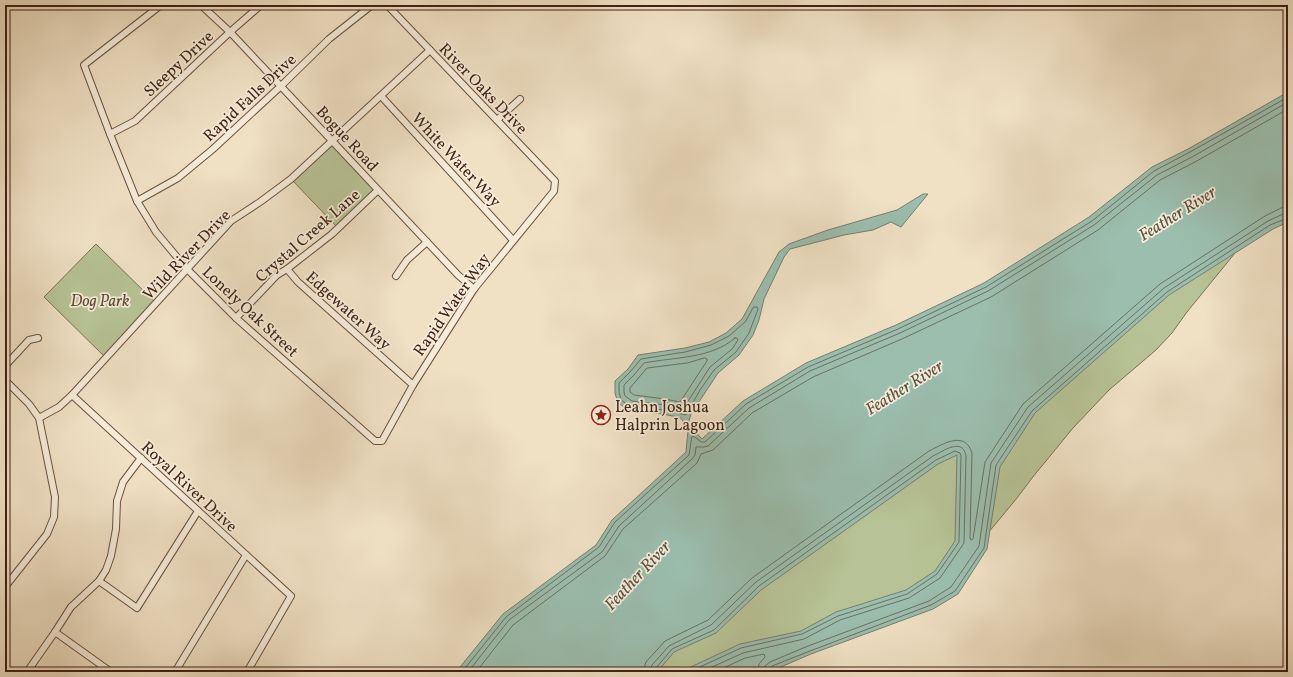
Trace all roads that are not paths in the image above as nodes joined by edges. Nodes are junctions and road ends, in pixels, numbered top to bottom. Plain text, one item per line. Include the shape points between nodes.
1 (161, 5) edge
2 (202, 5) edge
3 (261, 5) edge
4 (372, 5) edge
5 (387, 5) edge
6 (230, 32) junction
7 (430, 50) junction
8 (281, 86) junction
9 (381, 96) junction
10 (520, 99) dead end
11 (497, 120) junction
12 (110, 134) junction
13 (333, 141) junction
14 (378, 190) junction
15 (554, 191) joint
16 (137, 201) junction
17 (513, 240) junction
18 (427, 242) junction
19 (187, 269) junction
20 (287, 269) junction
21 (396, 276) dead end
22 (474, 289) junction
23 (236, 318) junction
24 (38, 338) dead end
25 (5, 366) edge
26 (5, 380) edge
27 (413, 385) junction
28 (72, 395) junction
29 (39, 418) junction
30 (382, 441) joint
31 (141, 458) junction
32 (198, 511) junction
33 (246, 555) junction
34 (99, 580) junction
35 (5, 587) edge
36 (55, 632) junction
37 (5, 668) edge
38 (11, 672) edge
39 (27, 672) edge
40 (111, 672) edge
41 (176, 672) edge
42 (247, 672) edge

1 - 12 street, Lonely Oak Street via 84,65
2 - 6 street, Bogue Road
3 - 6 street, Sleepy Drive
4 - 8 street, Rapid Falls Drive via 329,39
5 - 7 street, River Oaks Drive
6 - 8 street, Bogue Road
6 - 12 street, Sleepy Drive via 135,121
7 - 9 street, Wild River Drive
7 - 11 street, River Oaks Drive
8 - 13 street, Bogue Road
8 - 16 street, Rapid Falls Drive via 178,178
9 - 13 street, Wild River Drive
9 - 17 street, White Water Way
10 - 11 street
11 - 15 street, River Oaks Drive via 555,181
12 - 16 street, Lonely Oak Street
13 - 14 street, Bogue Road
13 - 19 street, Wild River Drive via 291,179 231,221
14 - 18 street, Bogue Road
14 - 20 street, Crystal Creek Lane via 332,234
15 - 17 street, Rapid Water Way
16 - 19 street, Lonely Oak Street via 156,232
17 - 22 street, Rapid Water Way
18 - 21 street via 407,260
18 - 22 street, Bogue Road
19 - 23 street, Lonely Oak Street
19 - 28 street, Wild River Drive
20 - 23 street, Crystal Creek Lane via 277,275
20 - 27 street, Edgewater Way via 298,282
22 - 27 street, Rapid Water Way
23 - 30 street, Lonely Oak Street via 375,441
24 - 25 street via 29,340
26 - 29 street
27 - 30 street, Rapid Water Way
28 - 29 street, Wild River Drive via 60,407
28 - 31 street, Royal River Drive
29 - 35 street via 55,497 54,517 47,534
31 - 32 street, Royal River Drive
31 - 34 street via 123,482 117,501 116,529 111,556
32 - 33 street, Royal River Drive
32 - 34 street via 137,608
33 - 41 street
33 - 42 street, Royal River Drive via 291,596
34 - 36 street via 71,607
36 - 39 street
36 - 40 street
37 - 38 street

